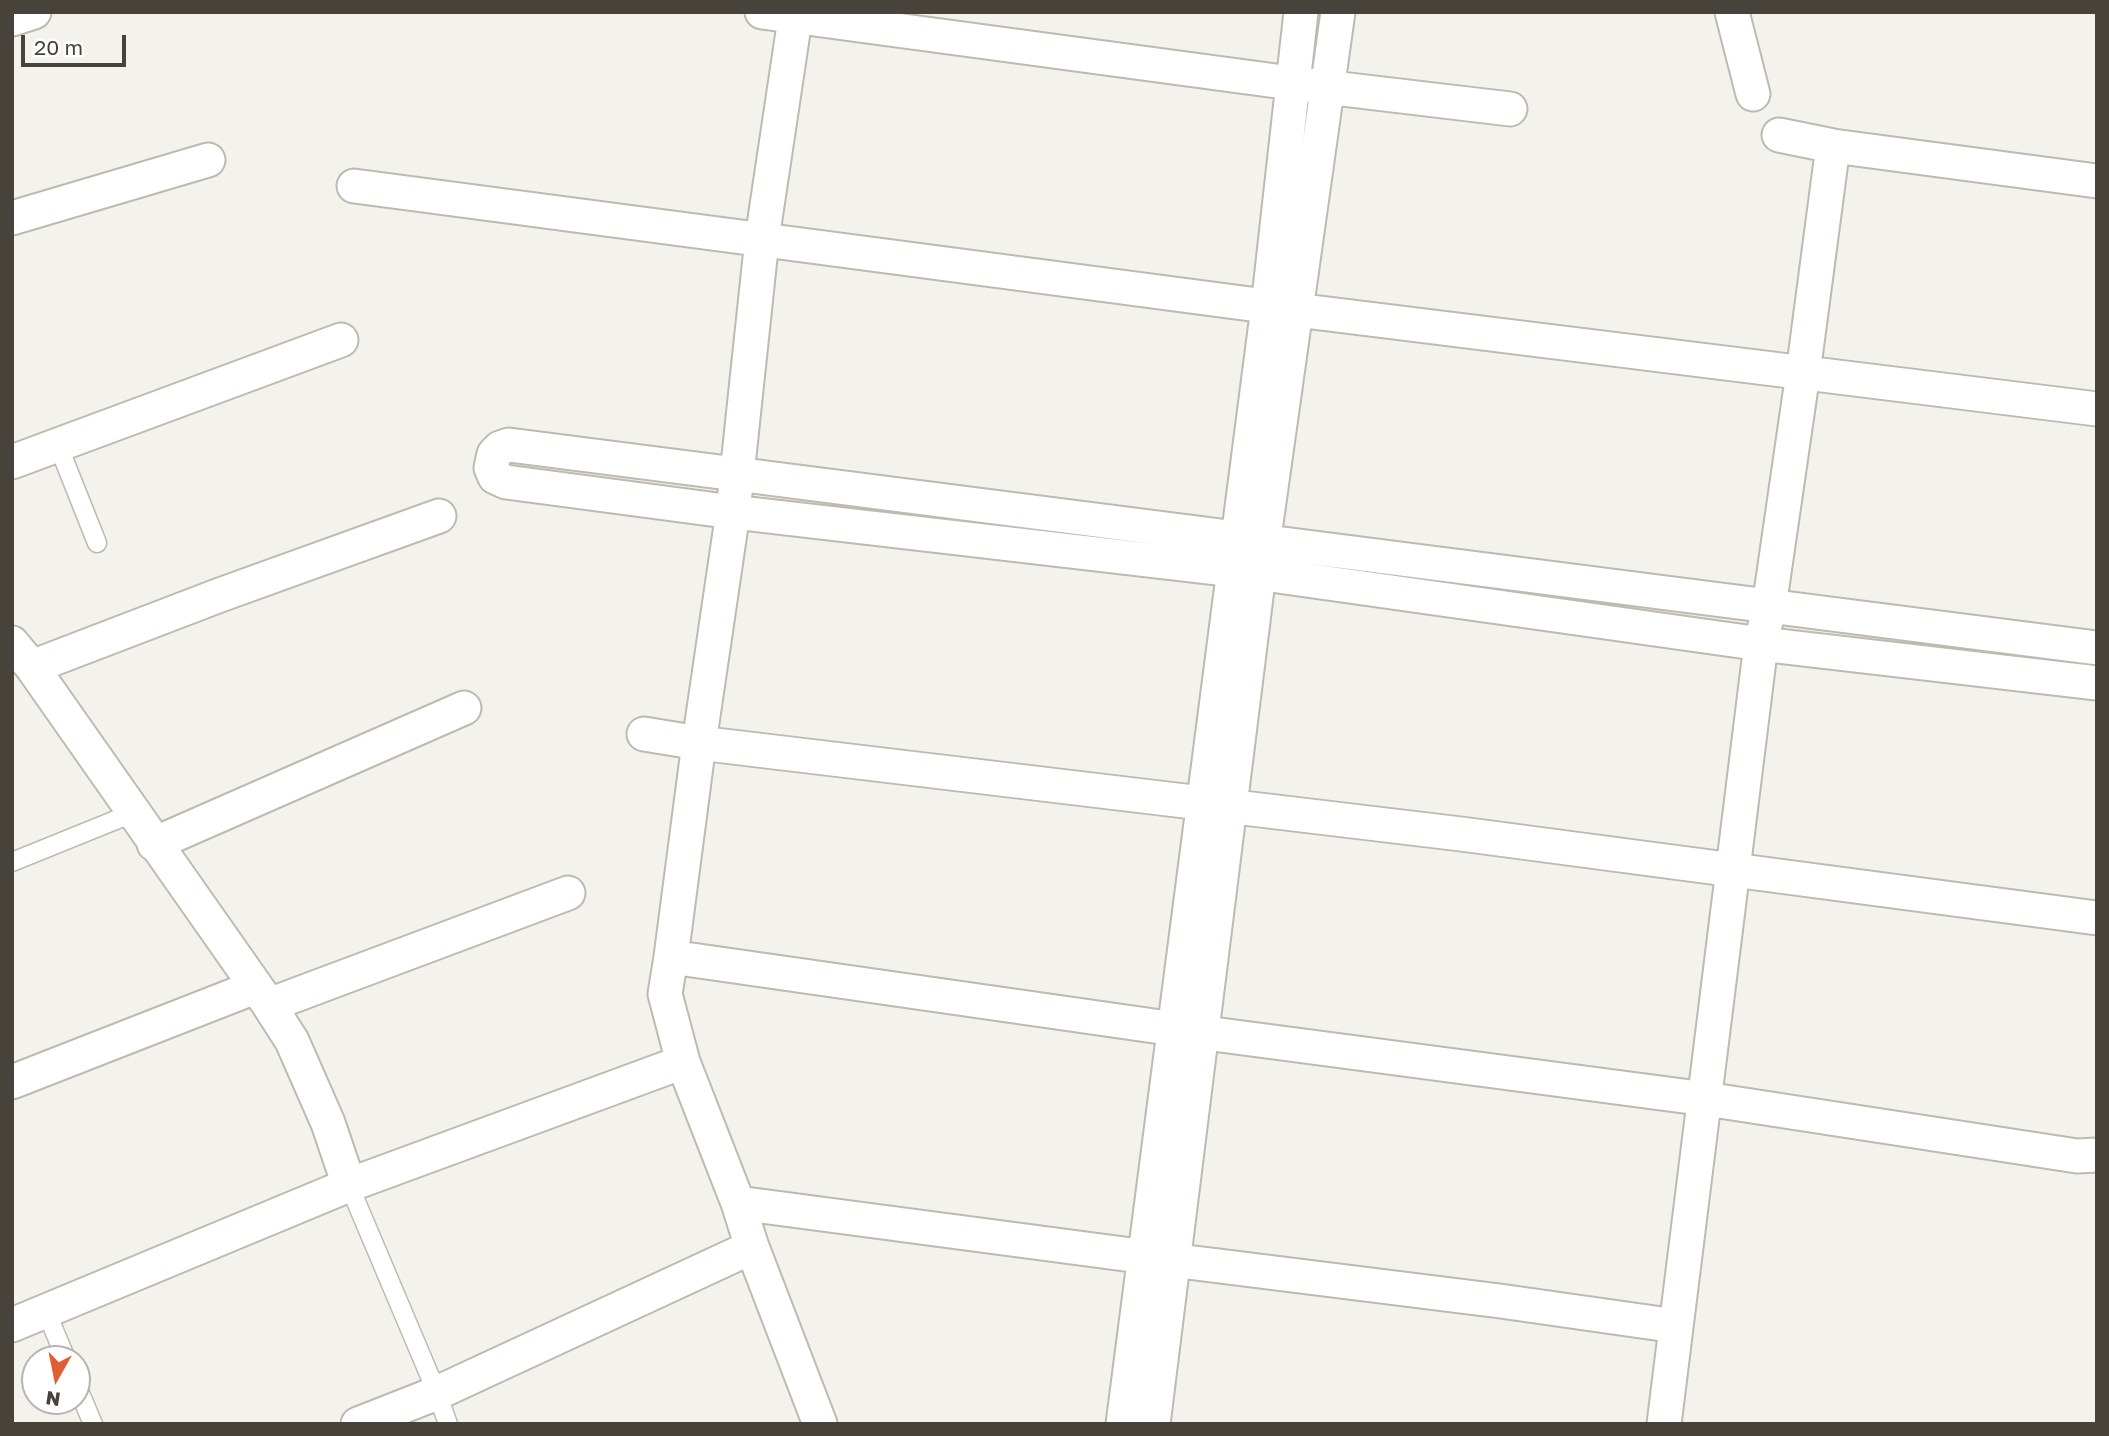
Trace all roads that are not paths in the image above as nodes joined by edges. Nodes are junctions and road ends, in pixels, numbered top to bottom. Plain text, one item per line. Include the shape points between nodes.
1 (34, 12) edge
2 (762, 12) edge
3 (1301, 12) edge
4 (1338, 12) edge
5 (1732, 12) edge
6 (795, 15) edge
7 (12, 19) edge
8 (1291, 83) junction
9 (1327, 88) junction
10 (1753, 94) dead end
11 (1510, 109) dead end
12 (1779, 135) dead end
13 (1833, 146) junction
14 (208, 160) dead end
15 (2097, 181) edge
16 (354, 186) dead end
17 (12, 218) edge
18 (762, 239) junction
19 (1282, 309) junction
20 (341, 340) dead end
21 (1803, 373) junction
22 (2097, 410) edge
23 (58, 445) junction
24 (12, 462) edge
25 (737, 475) junction
26 (733, 512) junction
27 (439, 516) dead end
28 (97, 543) dead end
29 (1249, 556) junction
30 (1769, 607) junction
31 (1762, 644) junction
32 (2097, 648) edge
33 (22, 655) edge
34 (2097, 683) edge
35 (464, 708) dead end
36 (644, 734) dead end
37 (699, 743) junction
38 (1218, 806) junction
39 (133, 813) junction
40 (154, 844) junction
41 (12, 862) edge
42 (1734, 872) junction
43 (568, 893) dead end
44 (2097, 918) edge
45 (671, 957) junction
46 (262, 995) junction
47 (1189, 1030) junction
48 (683, 1062) junction
49 (12, 1082) edge
50 (1706, 1099) junction
51 (2097, 1155) edge
52 (349, 1185) junction
53 (738, 1203) junction
54 (752, 1247) junction
55 (1160, 1259) junction
56 (46, 1311) junction
57 (12, 1325) edge
58 (1676, 1326) junction
59 (60, 1345) edge
60 (443, 1409) edge
61 (358, 1424) edge
62 (820, 1424) edge
63 (1123, 1424) edge
64 (1153, 1424) edge
65 (1664, 1424) edge

1 - 7 street
2 - 6 street
3 - 8 street
4 - 9 street
5 - 10 street
6 - 8 street
6 - 18 street
8 - 9 street
8 - 19 street
9 - 11 street
9 - 19 street
12 - 13 street
13 - 15 street
13 - 21 street
14 - 17 street
16 - 18 street
18 - 19 street
18 - 25 street
19 - 21 street
19 - 29 street
20 - 23 street
21 - 22 street
21 - 30 street
23 - 24 street
23 - 28 lane
25 - 26 street
25 - 26 street via 509,445 494,454 491,468 495,478 506,482
25 - 29 street
26 - 29 street
26 - 37 street
27 - 33 street via 220,595
29 - 30 street
29 - 31 street
29 - 38 street
30 - 31 street
30 - 32 street
31 - 34 street
31 - 42 street
33 - 39 street
35 - 40 street
36 - 37 street
37 - 38 street
37 - 45 street
38 - 42 street
38 - 47 street
39 - 40 street
39 - 41 lane
40 - 46 street
42 - 44 street
42 - 50 street
43 - 46 street
45 - 47 street
45 - 48 street via 665,994
46 - 49 street
46 - 52 street via 292,1041
47 - 50 street
47 - 55 street
48 - 52 street
48 - 53 street
50 - 51 street via 2077,1156
50 - 58 street
52 - 56 street
52 - 60 lane
53 - 54 street
53 - 55 street
54 - 60 street
54 - 62 street
55 - 58 street
55 - 63 street
55 - 64 street
56 - 57 street
56 - 59 lane
58 - 65 street
60 - 61 street

